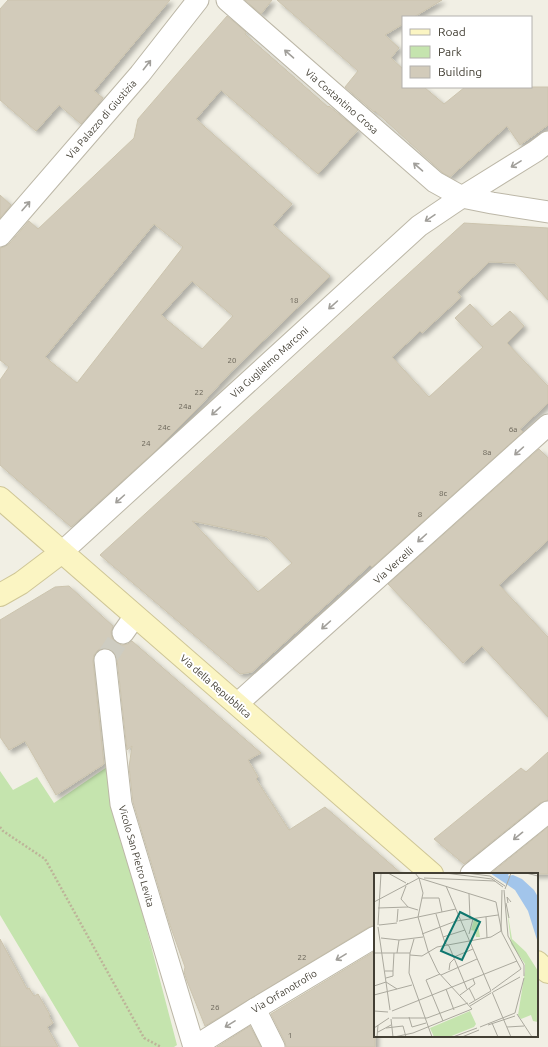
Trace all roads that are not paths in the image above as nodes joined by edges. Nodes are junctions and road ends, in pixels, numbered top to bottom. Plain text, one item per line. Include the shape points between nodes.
1 (198, 0) edge
2 (227, 0) edge
3 (548, 142) edge
4 (462, 197) junction
5 (548, 212) edge
6 (0, 236) edge
7 (548, 425) edge
8 (0, 498) edge
9 (62, 552) junction
10 (0, 595) edge
11 (135, 616) junction
12 (122, 633) tunnel mouth
13 (105, 660) tunnel mouth
14 (237, 704) junction
15 (548, 812) edge
16 (431, 873) edge
17 (472, 873) edge
18 (374, 938) edge
19 (538, 963) edge
20 (548, 972) edge
21 (255, 1009) junction
22 (194, 1047) edge
23 (274, 1047) edge

6 -> 1 street, Via Palazzo di Giustizia via 140,74
4 -> 2 street, Via Costantino Crosa via 435,182
3 -> 4 street, Via Guglielmo Marconi
4 - 5 street, Via Costantino Crosa
4 -> 9 street, Via Guglielmo Marconi via 419,226
7 -> 14 street, Via Vercelli
8 - 9 street, Via della Repubblica
9 - 10 street, Via Guglielmo Marconi via 21,583
9 - 11 street, Via della Repubblica
11 - 12 street
11 - 14 street, Via della Repubblica
13 - 22 street, Vicolo San Pietro Levita via 122,804
14 - 16 street, Via della Repubblica
15 -> 17 street
18 -> 21 street, Via Orfanotrofio
19 - 20 street
21 -> 22 street, Via Orfanotrofio
21 - 23 street

